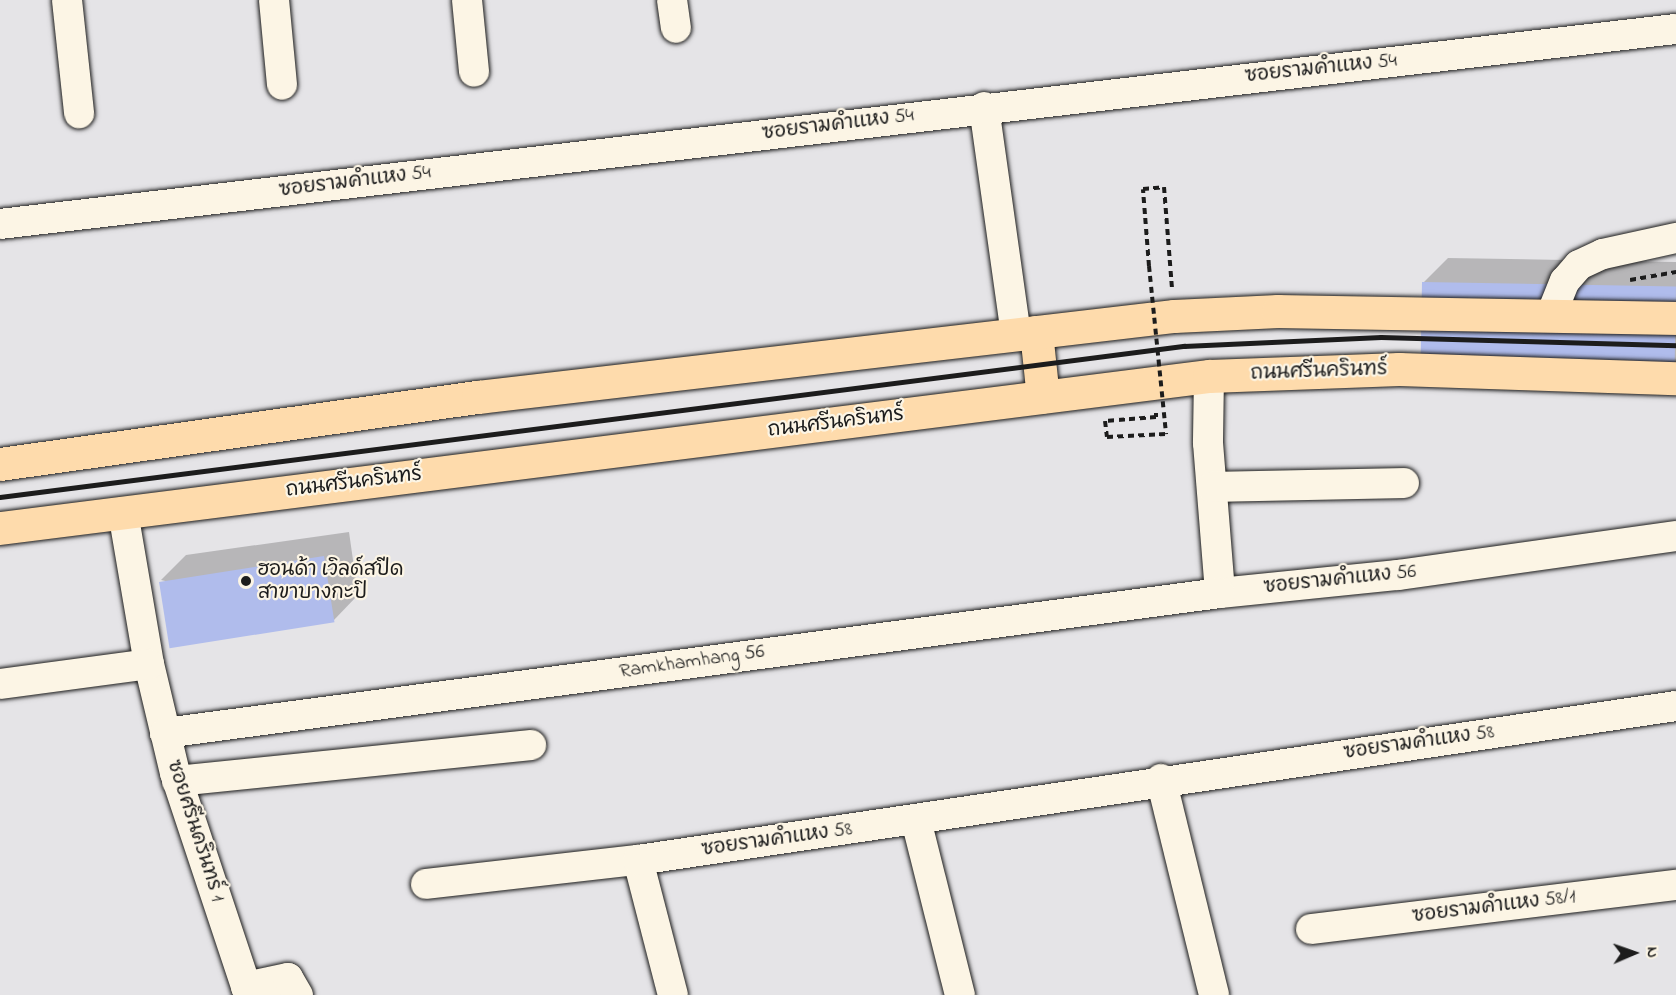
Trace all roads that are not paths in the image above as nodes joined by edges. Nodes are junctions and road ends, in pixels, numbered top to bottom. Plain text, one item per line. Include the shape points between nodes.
1 (67, 0) edge
2 (274, 0) edge
3 (467, 0) edge
4 (1676, 29) edge
5 (474, 72) dead end
6 (282, 85) dead end
7 (984, 107) junction
8 (79, 114) dead end
9 (0, 224) edge
10 (1676, 237) edge
11 (1551, 315) junction
12 (1676, 318) edge
13 (1026, 334) junction
14 (1209, 376) junction
15 (1676, 378) edge
16 (1043, 397) junction
17 (0, 464) edge
18 (1404, 483) dead end
19 (1212, 487) junction
20 (123, 512) junction
21 (0, 528) edge
22 (1676, 536) edge
23 (1220, 593) junction
24 (149, 664) junction
25 (0, 684) edge
26 (1676, 706) edge
27 (165, 733) junction
28 (531, 745) dead end
29 (1161, 780) junction
30 (177, 781) junction
31 (916, 820) junction
32 (638, 860) junction
33 (426, 884) dead end
34 (1676, 885) edge
35 (1311, 929) dead end
36 (247, 991) edge
37 (298, 995) edge
38 (673, 995) edge
39 (960, 995) edge
40 (1214, 995) edge

1 - 8 street
2 - 6 street
3 - 5 street
4 - 7 street, ซอยรามคำแหง 54
7 - 9 street, ซอยรามคำแหง 54
7 - 13 street
10 - 11 street via 1603,254 1579,265 1565,281
11 - 12 main road
11 - 13 main road via 1278,311 1174,316
13 - 16 main road
13 - 17 main road via 490,396
14 - 15 main road, ถนนศรีนครินทร์ via 1399,369
14 - 16 main road, ถนนศรีนครินทร์
14 - 19 street
16 - 20 main road, ถนนศรีนครินทร์
18 - 19 street
19 - 23 street
20 - 21 main road, ถนนศรีนครินทร์
20 - 24 street, ซอยศรีนครินทร์ 1
22 - 23 street, ซอยรามคำแหง 56 via 1398,575
23 - 27 street, Ramkhamhang 56
24 - 25 street
24 - 27 street, ซอยศรีนครินทร์ 1
26 - 29 street, ซอยรามคำแหง 58
27 - 30 street, ซอยศรีนครินทร์ 1
28 - 30 street
29 - 31 street, ซอยรามคำแหง 58
29 - 40 street
30 - 36 street, ซอยศรีนครินทร์ 1
31 - 32 street, ซอยรามคำแหง 58
31 - 39 street
32 - 33 street, ซอยรามคำแหง 58
32 - 38 street
34 - 35 street, ซอยรามคำแหง 58/1
36 - 37 street via 288,978

